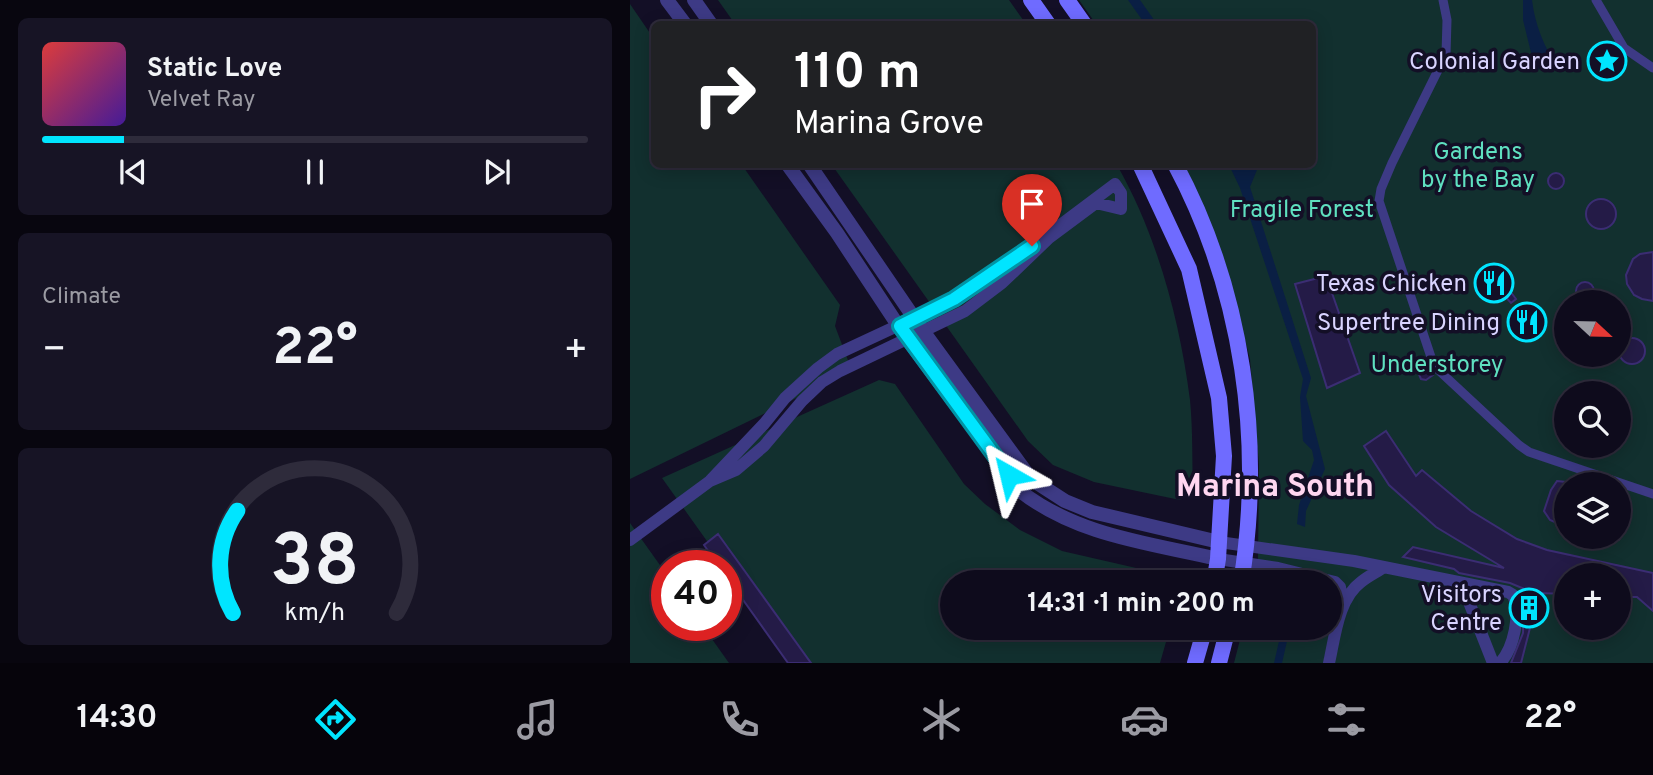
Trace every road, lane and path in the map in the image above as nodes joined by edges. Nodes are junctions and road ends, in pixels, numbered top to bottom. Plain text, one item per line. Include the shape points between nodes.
1 (667, 0) edge
2 (694, 0) edge
3 (1031, 0) edge
4 (1067, 0) edge
5 (1443, 0) edge
6 (1596, 0) edge
7 (683, 21) edge
8 (709, 21) edge
9 (1046, 21) edge
10 (1082, 21) edge
11 (1653, 68) edge
12 (790, 168) edge
13 (812, 168) edge
14 (1142, 168) edge
15 (1177, 168) edge
16 (914, 318) junction
17 (923, 331) junction
18 (903, 332) junction
19 (1653, 494) edge
20 (630, 540) edge
21 (1219, 542) junction
22 (1246, 546) junction
23 (1219, 559) junction
24 (1243, 564) junction
25 (1384, 567) junction
26 (1217, 570) edge
27 (1242, 570) edge
28 (1457, 582) junction
29 (1343, 606) junction
30 (1202, 640) edge
31 (1225, 640) edge
32 (1195, 663) edge
33 (1219, 663) edge
34 (1329, 663) edge
35 (1493, 663) edge
36 (1500, 663) edge

1 - 7 street
2 - 8 street
3 - 9 main road
4 - 10 main road
5 - 19 street via 1446,54 1392,163 1380,201 1434,366 1529,452
6 - 11 street via 1624,48
12 - 18 street
13 - 16 street
14 - 21 main road via 1189,269 1216,385 1224,456
15 - 22 main road via 1217,261 1237,341 1252,475
16 - 17 street
16 - 17 street via 954,299 1011,262 1115,184 1121,193 1121,209 1096,203 965,312
16 - 18 street
17 - 18 street
17 - 21 street via 1031,480 1091,512
18 - 20 street via 822,382 736,470 710,481
18 - 23 street via 1020,491 1040,506 1090,529
21 - 22 street
21 - 23 main road
22 - 24 main road
22 - 25 street
23 - 24 street
23 - 26 main road
24 - 27 main road
24 - 29 street via 1335,582
25 - 28 street
25 - 29 street via 1360,582
28 - 35 street
28 - 36 street via 1513,595 1517,608 1512,640
29 - 34 street
30 - 32 main road
31 - 33 main road

